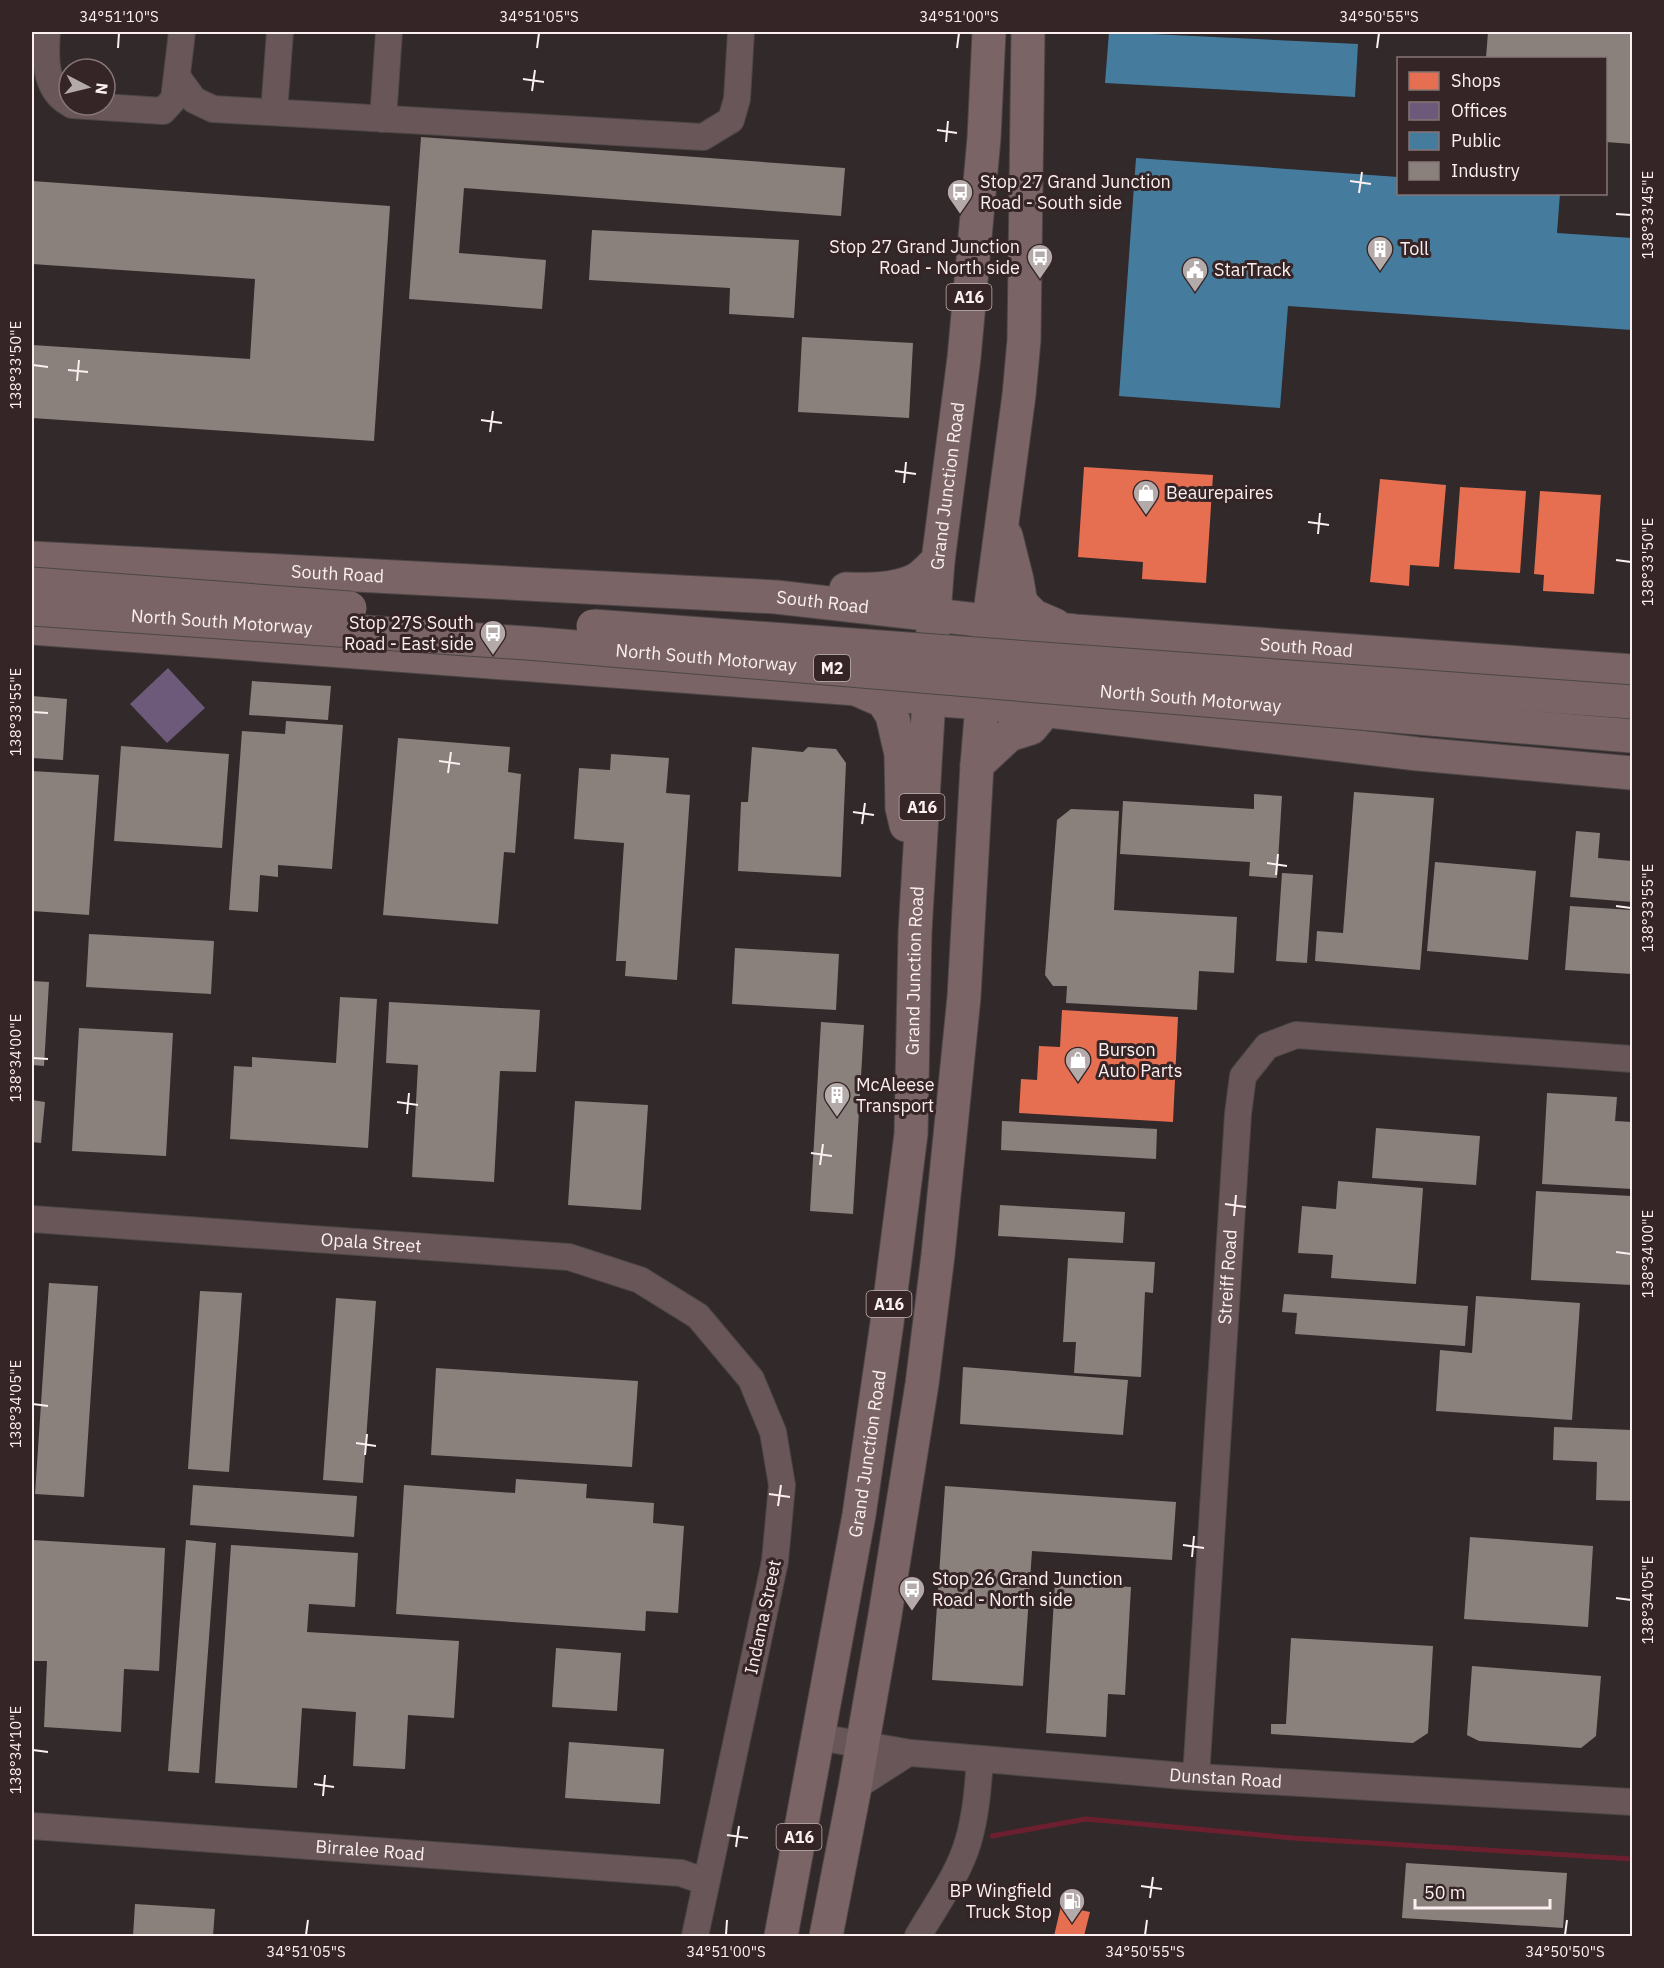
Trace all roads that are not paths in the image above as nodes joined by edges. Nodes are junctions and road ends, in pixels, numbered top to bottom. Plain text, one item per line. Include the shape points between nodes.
1 (47, 32) edge
2 (182, 32) edge
3 (280, 32) edge
4 (389, 32) edge
5 (741, 32) edge
6 (989, 32) edge
7 (1028, 32) edge
8 (178, 78) junction
9 (57, 94) edge
10 (117, 108) edge
11 (213, 109) junction
12 (163, 111) junction
13 (274, 112) junction
14 (383, 119) junction
15 (1001, 520) junction
16 (32, 558) edge
17 (938, 561) junction
18 (32, 585) edge
19 (776, 597) junction
20 (854, 606) junction
21 (32, 609) edge
22 (934, 615) junction
23 (989, 620) junction
24 (32, 628) edge
25 (1075, 631) junction
26 (1626, 664) edge
27 (856, 689) junction
28 (928, 699) junction
29 (1632, 702) edge
30 (981, 703) junction
31 (1047, 710) junction
32 (1632, 736) edge
33 (977, 765) junction
34 (1632, 773) edge
35 (918, 867) junction
36 (1632, 1059) edge
37 (32, 1219) edge
38 (698, 1316) joint
39 (818, 1737) junction
40 (863, 1744) junction
41 (908, 1753) junction
42 (980, 1759) junction
43 (1196, 1777) junction
44 (855, 1787) junction
45 (1632, 1802) edge
46 (32, 1826) edge
47 (706, 1882) junction
48 (695, 1936) edge
49 (781, 1936) edge
50 (826, 1936) edge
51 (918, 1936) edge

1 - 9 street via 48,75
2 - 8 street
3 - 13 street
4 - 14 street
5 - 14 street via 737,99 731,120 703,137
6 - 17 highway, Grand Junction Road / A16 via 984,138 964,358
7 - 15 highway, A16 via 1024,339
8 - 11 street via 194,100
8 - 12 street via 174,99
10 - 12 street
11 - 12 street
11 - 13 street
13 - 14 street
15 - 23 highway, A16
15 - 25 highway via 1021,603 1034,616
16 - 19 highway, South Road
17 - 19 highway via 918,579 891,587 819,588
17 - 22 highway, Grand Junction Road / A16
18 - 29 highway, North South Motorway / M2, bridge
19 - 20 highway, South Road
20 - 22 highway, South Road
20 - 27 highway via 882,639 881,662
21 - 32 highway, North South Motorway / M2, bridge via 540,644
22 - 23 highway, South Road
22 - 28 highway, Grand Junction Road / A16
23 - 25 highway, South Road
23 - 30 highway, A16
24 - 27 highway
25 - 26 highway, South Road
27 - 28 highway
27 - 35 highway via 883,701 892,715 901,754 902,808
28 - 30 highway
28 - 35 highway, Grand Junction Road / A16
30 - 31 highway
30 - 33 highway, A16
31 - 33 highway via 1031,728 1009,735
31 - 34 highway via 1418,754
33 - 40 highway, A16 via 964,997 938,1255 922,1384
35 - 39 highway, Grand Junction Road / A16 via 911,1134 859,1515
36 - 43 street, Streiff Road via 1296,1035 1267,1046 1243,1076
37 - 38 street, Opala Street via 569,1257 640,1280
38 - 47 street, Indama Street via 751,1379 773,1432 782,1485 776,1561
39 - 40 street, Dunstan Road
39 - 49 highway, Grand Junction Road / A16
40 - 41 street, Dunstan Road
40 - 44 highway, A16
41 - 42 street, Dunstan Road
41 - 44 street
42 - 43 street, Dunstan Road
42 - 51 street via 976,1812 968,1844 957,1871
43 - 45 street, Dunstan Road
44 - 50 highway, A16
46 - 47 street, Birralee Road via 681,1873
47 - 48 street, Indama Street

